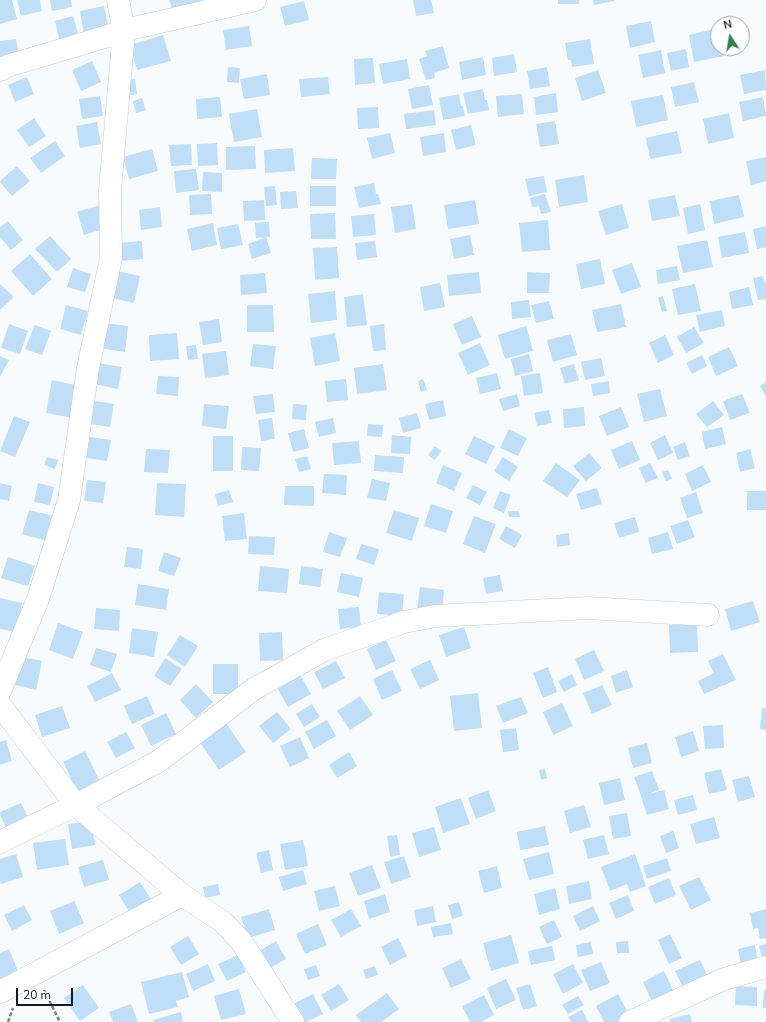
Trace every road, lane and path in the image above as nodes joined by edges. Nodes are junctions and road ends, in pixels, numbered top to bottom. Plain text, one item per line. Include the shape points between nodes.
1 (118, 0) edge
2 (255, 0) edge
3 (124, 31) junction
4 (0, 70) edge
5 (708, 615) dead end
6 (0, 691) edge
7 (0, 705) edge
8 (76, 805) junction
9 (0, 842) edge
10 (182, 895) junction
11 (766, 968) edge
12 (41, 984) dead end
13 (0, 992) edge
14 (60, 1022) edge
15 (293, 1022) edge
16 (630, 1022) edge

1 - 3 street
2 - 3 street
3 - 4 street
3 - 6 street via 110,190 111,258 88,368 68,500 38,599
5 - 8 street via 588,608 435,616 404,622 324,650 254,689 159,761
7 - 8 street
8 - 9 street
8 - 10 street
10 - 13 street
10 - 15 street via 223,922 241,941
11 - 16 street via 724,979
12 - 14 path

